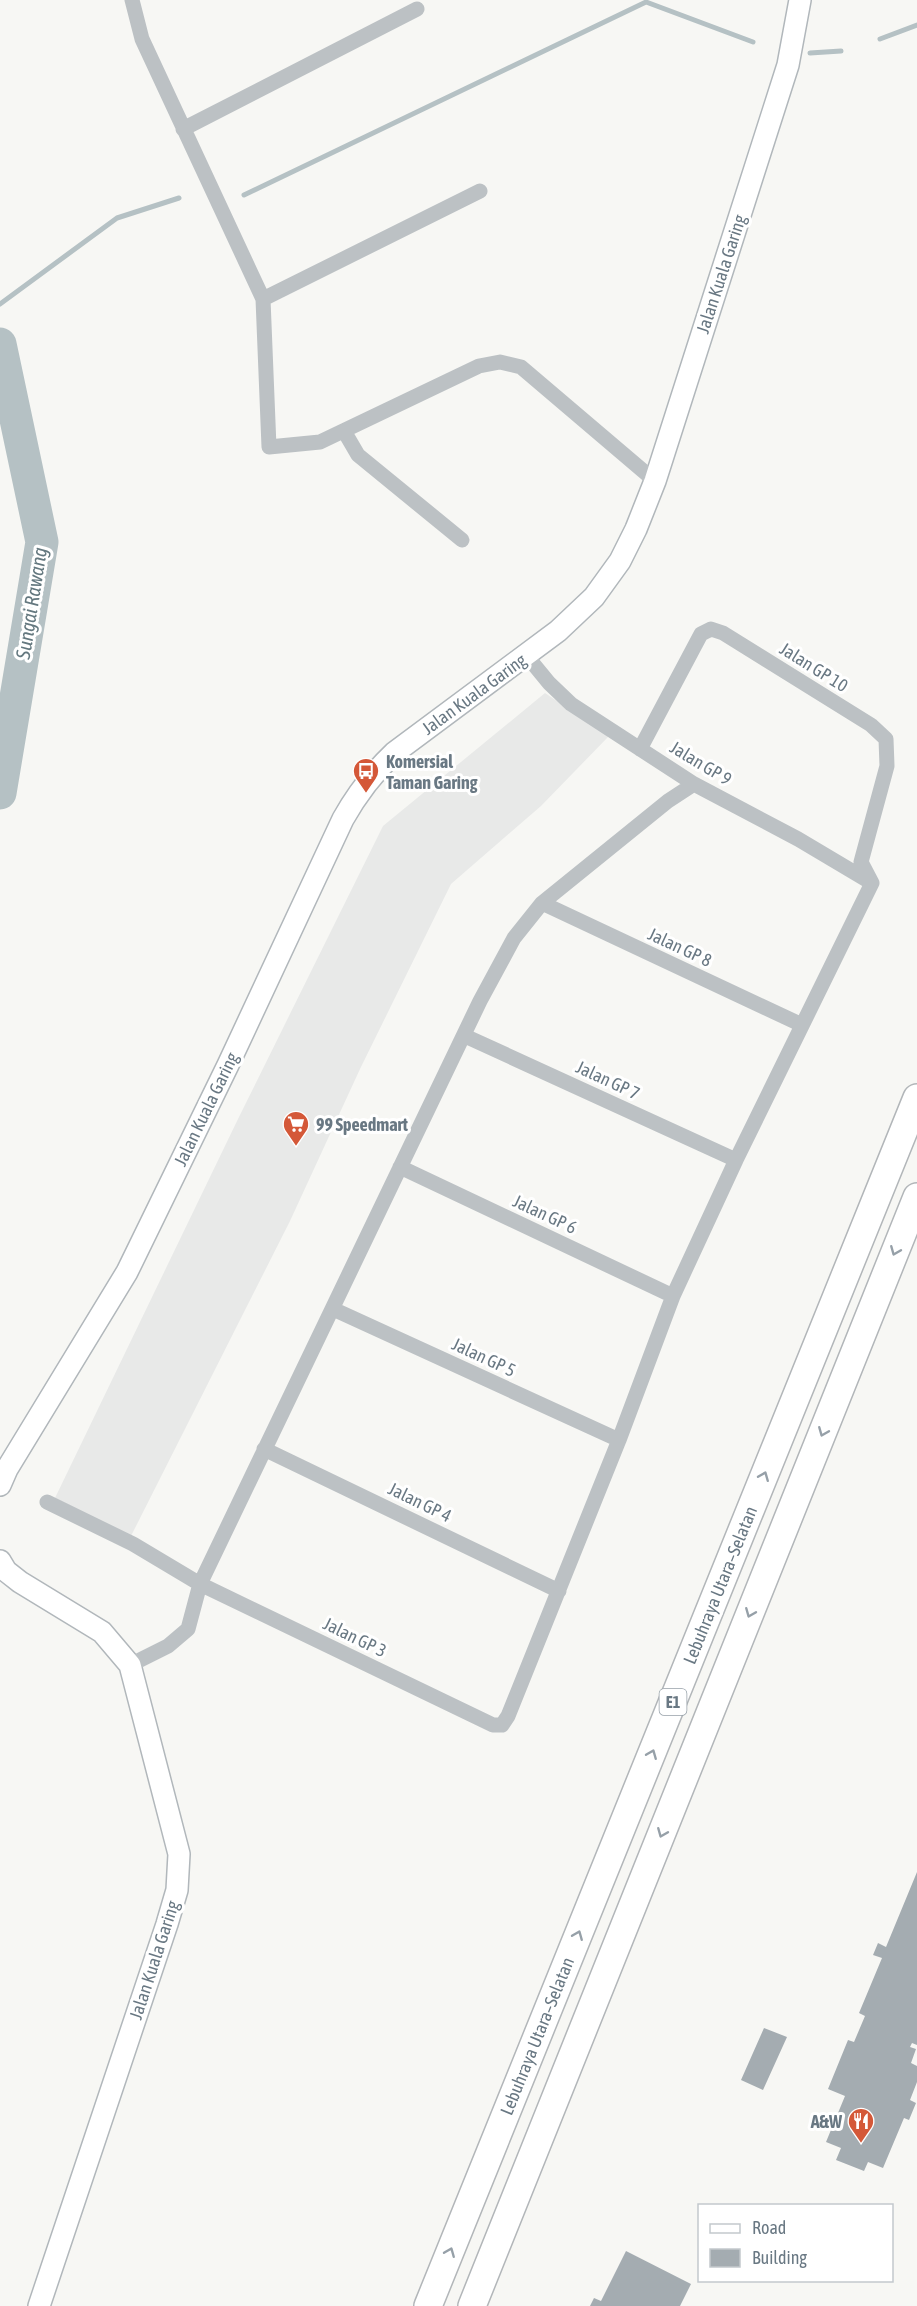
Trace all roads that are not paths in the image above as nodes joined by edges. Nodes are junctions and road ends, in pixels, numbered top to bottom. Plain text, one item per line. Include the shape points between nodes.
1 (132, 0) edge
2 (800, 0) edge
3 (417, 9) dead end
4 (183, 129) junction
5 (480, 191) dead end
6 (263, 299) junction
7 (344, 431) junction
8 (655, 481) junction
9 (462, 540) dead end
10 (526, 655) junction
11 (640, 749) junction
12 (694, 784) junction
13 (872, 883) junction
14 (542, 903) junction
15 (802, 1025) junction
16 (465, 1036) junction
17 (917, 1098) edge
18 (736, 1160) junction
19 (400, 1167) junction
20 (917, 1197) edge
21 (673, 1296) junction
22 (333, 1309) junction
23 (619, 1440) junction
24 (264, 1449) junction
25 (0, 1485) edge
26 (47, 1502) dead end
27 (0, 1561) edge
28 (200, 1584) junction
29 (559, 1591) junction
30 (130, 1665) junction
31 (39, 2306) edge
32 (428, 2306) edge
33 (472, 2306) edge

1 - 4 street via 142,39
2 - 8 street, Jalan Kuala Garing via 788,65
3 - 4 street
4 - 6 street
5 - 6 street
6 - 7 street via 269,447 320,442
7 - 8 street via 479,366 500,362 521,367
7 - 9 street via 358,455
8 - 10 street, Jalan Kuala Garing via 620,561 594,597
10 - 11 street, Jalan GP 9 via 571,704
10 - 25 street, Jalan Kuala Garing via 394,753 358,793 127,1272
11 - 12 street, Jalan GP 9
11 - 13 street, Jalan GP 10 via 701,634 711,629 723,633 872,725 886,739 887,766 861,862
12 - 13 street, Jalan GP 9
12 - 14 street
13 - 15 street
14 - 15 street, Jalan GP 8
14 - 16 street via 514,938
15 - 18 street
16 - 18 street, Jalan GP 7
16 - 19 street
32 -> 17 highway, Lebuhraya Utara–Selatan / E1
18 - 21 street
19 - 21 street, Jalan GP 6
19 - 22 street
20 -> 33 highway, E1
21 - 23 street
22 - 23 street, Jalan GP 5
22 - 24 street
23 - 29 street
24 - 28 street
24 - 29 street, Jalan GP 4
26 - 28 street, Jalan GP 3 via 133,1544
27 - 30 street, Jalan Kuala Garing via 20,1582 102,1632
28 - 29 street, Jalan GP 3 via 493,1725 502,1725 508,1716
28 - 30 street via 188,1629 168,1646
30 - 31 street, Jalan Kuala Garing via 179,1854 177,1890

